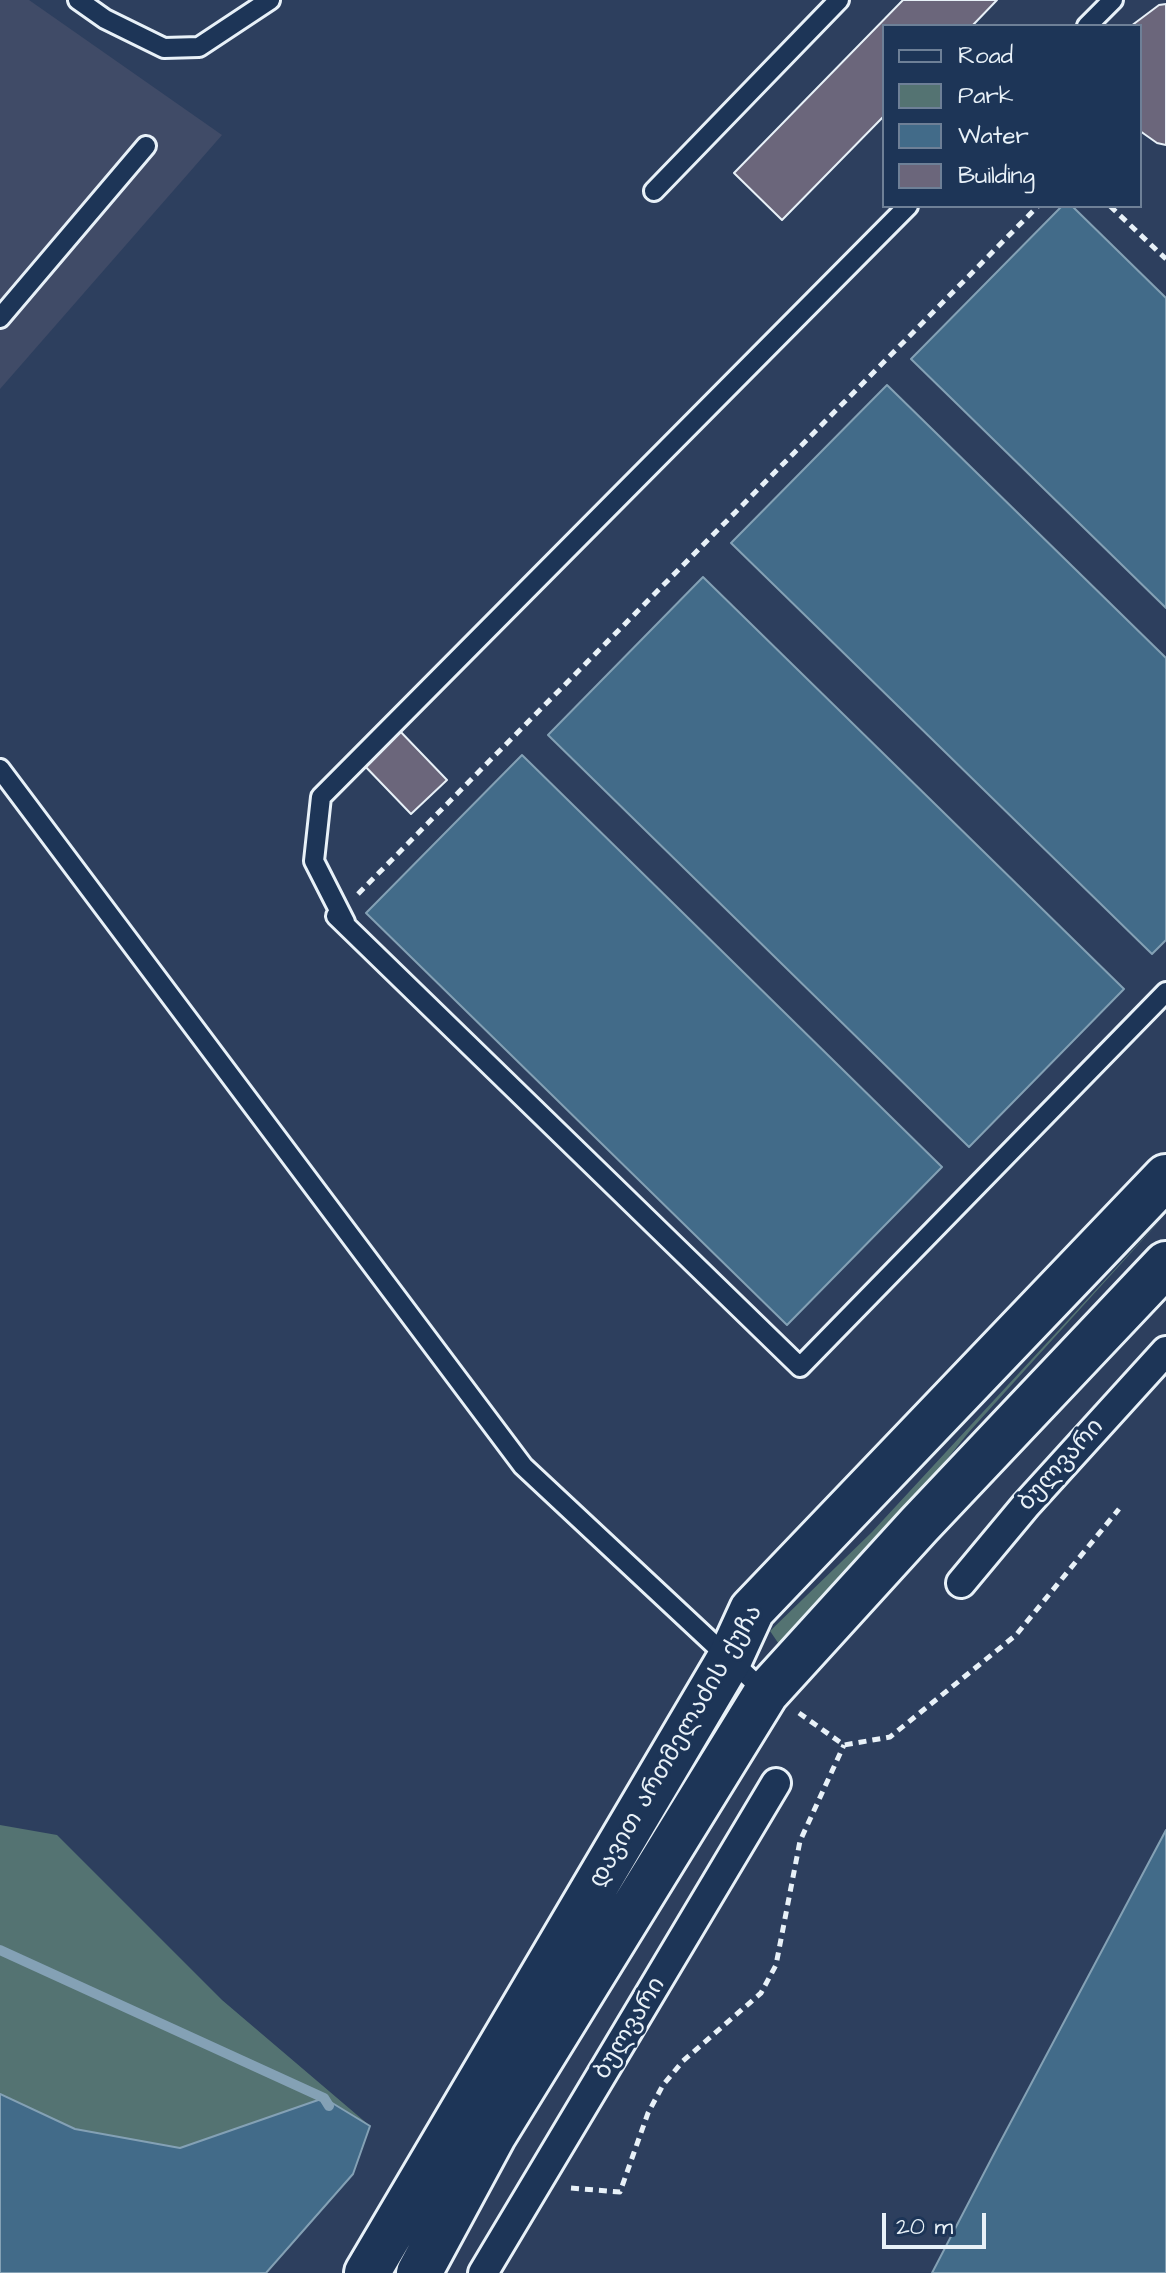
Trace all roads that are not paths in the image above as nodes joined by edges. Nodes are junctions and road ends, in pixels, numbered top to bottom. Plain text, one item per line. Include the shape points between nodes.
1 (78, 0) edge
2 (270, 0) edge
3 (839, 0) edge
4 (1113, 0) edge
5 (1089, 24) edge
6 (146, 146) dead end
7 (654, 191) dead end
8 (906, 208) edge
9 (0, 318) edge
10 (0, 769) edge
11 (1166, 992) edge
12 (1166, 1177) edge
13 (1166, 1264) edge
14 (1166, 1351) edge
15 (961, 1583) dead end
16 (730, 1658) junction
17 (766, 1693) junction
18 (776, 1783) dead end
19 (367, 2273) edge
20 (419, 2273) edge
21 (483, 2273) edge

1 - 2 lane via 164,48 199,47
3 - 7 lane
4 - 5 lane
6 - 9 lane
8 - 11 lane via 321,797 314,861 345,922 336,916 800,1367
10 - 16 lane via 523,1466
12 - 16 street, დავით ართმელაძის ქუჩა via 752,1610
13 - 17 street, დავით ართმელაძის ქუჩა
14 - 15 street, ბულვარი
16 - 17 lane
16 - 19 street, დავით ართმელაძის ქუჩა
17 - 20 street, დავით ართმელაძის ქუჩა via 493,2136
18 - 21 street, ბულვარი

